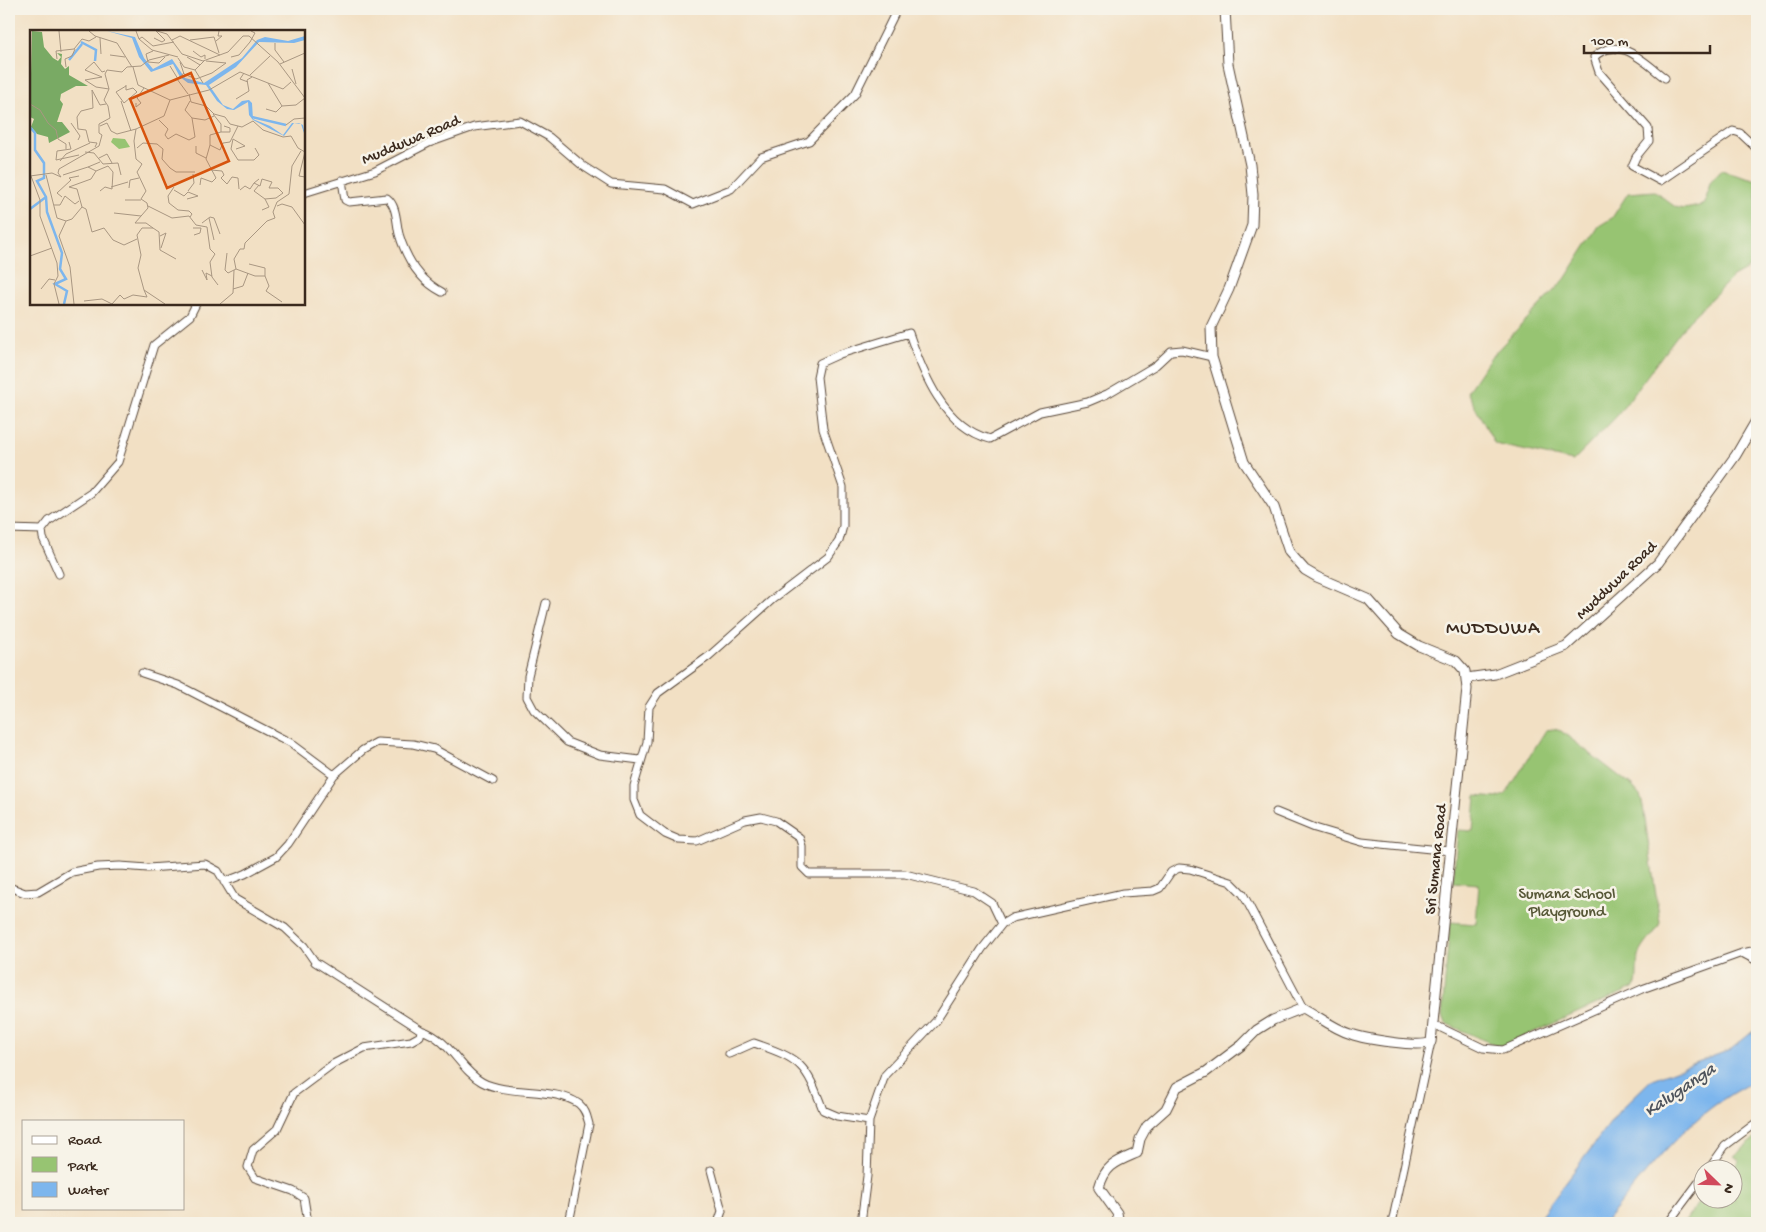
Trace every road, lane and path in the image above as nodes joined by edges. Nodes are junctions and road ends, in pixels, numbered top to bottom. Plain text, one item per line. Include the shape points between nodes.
1 (897, 9) edge
2 (1225, 9) edge
3 (1665, 78) dead end
4 (1757, 149) edge
5 (342, 180) junction
6 (305, 193) edge
7 (442, 292) dead end
8 (196, 305) edge
9 (1212, 357) junction
10 (1757, 418) edge
11 (9, 529) edge
12 (42, 530) junction
13 (59, 574) dead end
14 (546, 603) dead end
15 (142, 673) dead end
16 (1467, 678) junction
17 (640, 760) junction
18 (334, 775) junction
19 (493, 781) dead end
20 (1276, 812) dead end
21 (1450, 851) junction
22 (224, 882) junction
23 (9, 887) edge
24 (1002, 924) junction
25 (1757, 950) edge
26 (1742, 952) junction
27 (1757, 962) edge
28 (1303, 1008) junction
29 (1433, 1024) junction
30 (422, 1030) junction
31 (1431, 1042) junction
32 (729, 1054) dead end
33 (869, 1121) junction
34 (1757, 1122) edge
35 (1715, 1160) edge
36 (711, 1170) dead end
37 (1694, 1188) edge
38 (308, 1223) edge
39 (569, 1223) edge
40 (718, 1223) edge
41 (861, 1223) edge
42 (1119, 1223) edge
43 (1392, 1223) edge
44 (1668, 1223) edge

1 - 5 street, Mudduwa Road via 855,94 809,141 761,157 731,189 692,204 665,189 611,184 583,166 549,137 520,121 474,127 429,143 375,171
2 - 9 street via 1228,64 1254,194 1252,225 1229,289 1211,327
3 - 4 street via 1625,48 1602,49 1594,57 1599,72 1648,128 1649,141 1632,166 1660,181 1734,131
5 - 6 street, Mudduwa Road
5 - 7 street via 345,200 349,202 387,198 392,203 400,236 414,270
8 - 12 street via 190,316 154,345 118,462 92,493 49,521
9 - 16 street via 1244,462 1274,507 1289,552 1317,577 1368,599 1398,634 1456,661
9 - 17 street via 1182,350 1171,351 1107,394 1088,402 1040,412 990,439 966,429 942,402 922,371 909,333 820,363 817,377 823,428 843,487 840,542 828,557 773,599 709,656 658,693 649,707 647,742
10 - 16 street, Mudduwa Road via 1736,454 1658,563 1566,646 1495,674
11 - 12 street
12 - 13 street
14 - 17 street via 528,676 527,697 534,710 567,742 600,755
15 - 18 street via 178,685 291,743
16 - 21 street, Sri Sumana Road
17 - 24 street via 634,800 640,815 679,840 697,841 745,820 761,817 776,821 799,837 802,867 808,874 905,874 974,891 992,903
18 - 19 street via 377,742 434,749
18 - 22 street via 276,857
20 - 21 street via 1362,842
21 - 29 street, Sri Sumana Road
22 - 23 street via 218,871 205,864 148,868 120,866 72,872 38,892 25,893
22 - 30 street via 235,900 285,928 315,962
24 - 28 street via 1034,912 1123,893 1154,891 1171,872 1179,868 1190,869 1231,882 1243,894
24 - 33 street via 936,1020 885,1075
25 - 26 street
26 - 27 street
26 - 29 street via 1642,989 1503,1050 1483,1048
28 - 31 street via 1351,1034 1412,1045
28 - 42 street via 1257,1030 1206,1072 1177,1087 1166,1109 1147,1126 1137,1153 1111,1165 1102,1175 1099,1188 1117,1214
29 - 31 street, Sri Sumana Road
30 - 38 street via 420,1036 411,1041 364,1048 333,1064 294,1092 277,1129 253,1150 248,1167 255,1178 294,1191 304,1198
30 - 39 street via 446,1045 481,1081 495,1087 566,1098 579,1104 586,1112 589,1124
31 - 43 street
32 - 33 street via 754,1042 784,1053 812,1078 824,1110 837,1116
33 - 41 street
34 - 35 street via 1725,1146
36 - 40 street via 722,1210
37 - 44 street

